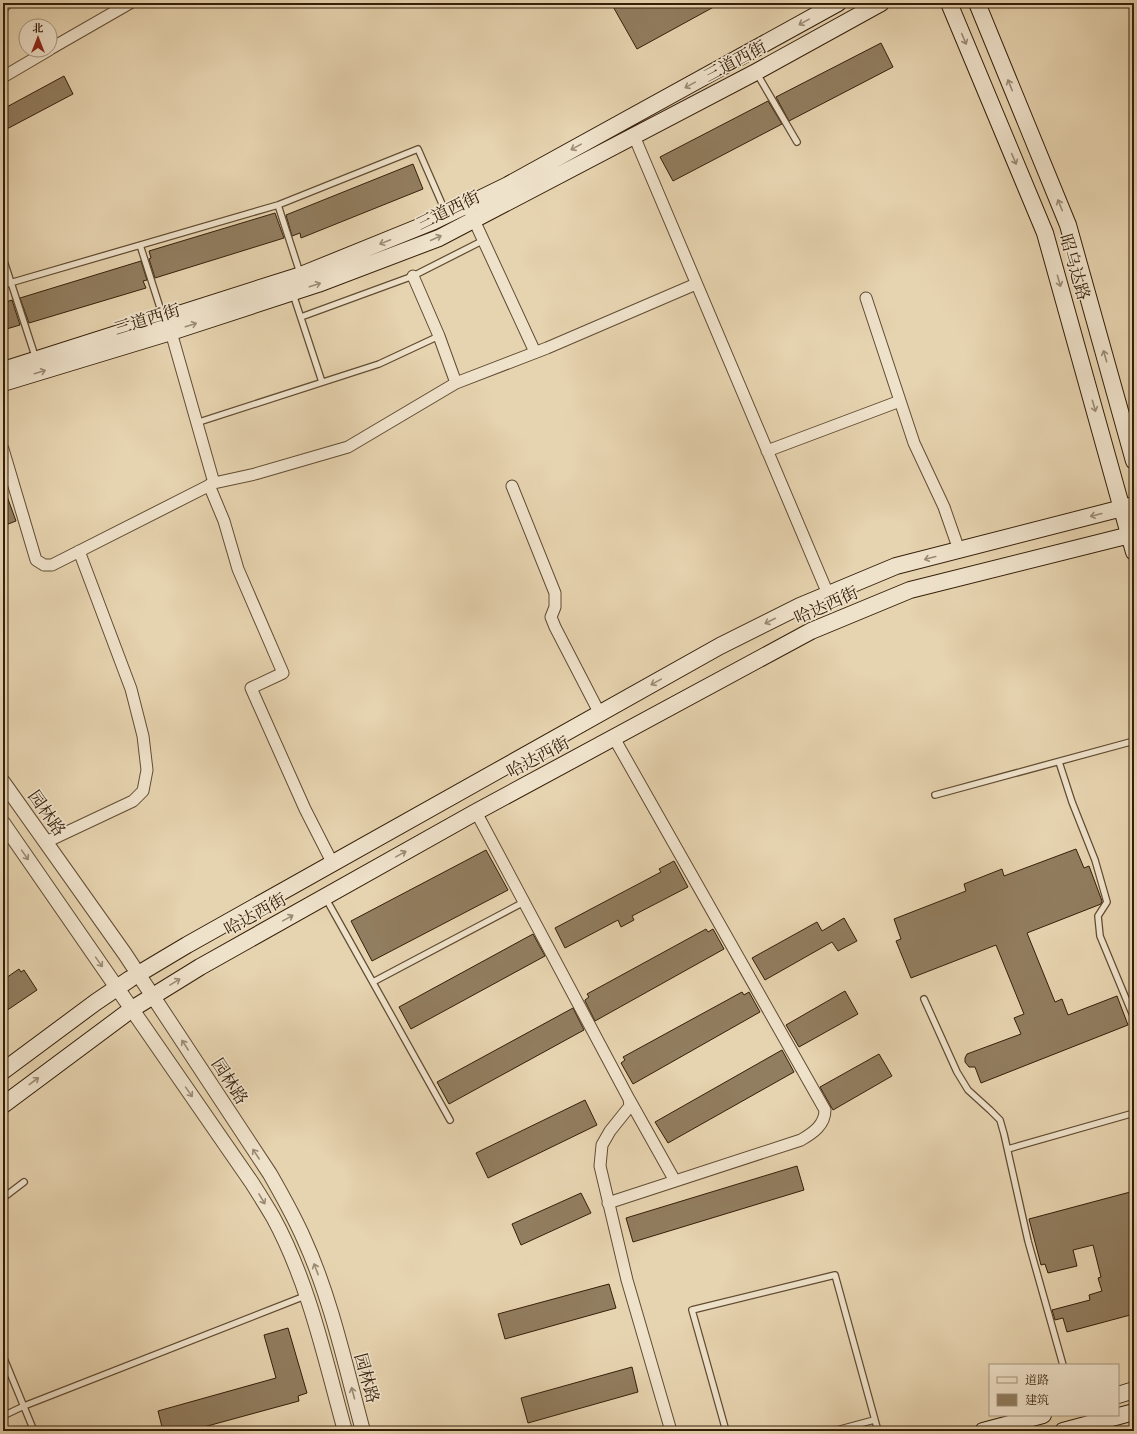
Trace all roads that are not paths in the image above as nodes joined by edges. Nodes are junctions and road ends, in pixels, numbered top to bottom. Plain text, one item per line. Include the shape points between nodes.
1 (7, 3) edge
2 (130, 3) edge
3 (838, 3) edge
4 (882, 3) edge
5 (949, 3) edge
6 (977, 3) edge
7 (3, 7) edge
8 (58, 45) edge
9 (36, 58) edge
10 (756, 72) junction
11 (3, 77) edge
12 (634, 136) junction
13 (797, 142) dead end
14 (278, 205) junction
15 (470, 212) junction
16 (447, 215) junction
17 (484, 240) junction
18 (140, 245) junction
19 (3, 258) edge
20 (301, 275) junction
21 (412, 276) junction
22 (11, 282) junction
23 (696, 284) junction
24 (3, 285) edge
25 (292, 292) junction
26 (866, 298) dead end
27 (301, 318) junction
28 (167, 325) junction
29 (439, 336) junction
30 (535, 352) junction
31 (36, 359) junction
32 (3, 370) edge
33 (322, 382) junction
34 (3, 383) edge
35 (456, 383) junction
36 (900, 401) junction
37 (196, 423) junction
38 (3, 449) edge
39 (767, 451) junction
40 (1134, 461) edge
41 (212, 484) junction
42 (512, 486) dead end
43 (1128, 506) edge
44 (1132, 534) edge
45 (959, 550) junction
46 (79, 551) junction
47 (1134, 552) edge
48 (828, 594) junction
49 (600, 714) junction
50 (614, 738) junction
51 (1134, 741) edge
52 (1059, 762) junction
53 (3, 782) edge
54 (935, 795) dead end
55 (476, 812) junction
56 (3, 823) edge
57 (46, 842) junction
58 (333, 864) junction
59 (325, 897) junction
60 (524, 902) junction
61 (138, 974) junction
62 (373, 982) junction
63 (117, 988) junction
64 (152, 996) junction
65 (924, 999) dead end
66 (132, 1009) junction
67 (1134, 1018) edge
68 (3, 1071) edge
69 (629, 1098) junction
70 (3, 1105) edge
71 (1134, 1113) edge
72 (450, 1120) dead end
73 (1008, 1149) junction
74 (675, 1181) junction
75 (24, 1182) dead end
76 (3, 1198) edge
77 (608, 1203) junction
78 (305, 1296) junction
79 (3, 1356) edge
80 (1063, 1364) edge
81 (1134, 1390) edge
82 (1119, 1395) edge
83 (24, 1406) junction
84 (1134, 1412) edge
85 (3, 1416) edge
86 (1039, 1416) edge
87 (874, 1420) junction
88 (34, 1431) edge
89 (345, 1431) edge
90 (363, 1431) edge
91 (671, 1431) edge
92 (726, 1431) edge
93 (833, 1431) edge
94 (878, 1431) edge
95 (983, 1431) edge
96 (1063, 1431) edge

1 - 7 street
2 - 8 street
3 -> 15 main road via 514,181
4 - 10 main road, 三道西街
5 -> 43 main road, 昭乌达路 via 1046,233
40 -> 6 main road, 昭乌达路 via 1068,225
9 - 11 street
10 - 12 main road, 三道西街
10 - 13 lane
12 - 15 main road, 三道西街
12 - 23 street
14 - 16 lane via 418,149
14 - 18 lane
14 - 20 lane
15 - 16 main road
15 - 17 street
25 -> 15 main road, 三道西街 via 438,238
16 -> 20 main road
17 - 21 lane
17 - 30 street
18 - 22 lane
18 - 28 lane
19 - 22 lane
20 - 28 main road
21 - 27 lane
21 - 29 street
22 - 24 lane
22 - 31 lane
23 - 30 street
23 - 39 street
25 - 27 lane
28 -> 25 main road, 三道西街
26 - 36 street
27 - 33 lane
28 - 31 main road
34 -> 28 main road, 三道西街
28 - 37 street
29 - 33 lane via 379,364
29 - 35 street
30 - 35 street
31 - 32 main road
33 - 37 lane
35 - 41 street via 348,447
36 - 39 street
36 - 45 street via 914,443 944,507
37 - 41 street
38 - 46 street via 36,560 44,566 52,565
39 - 48 street
41 - 46 street
41 - 58 street via 238,569 283,673 251,688 305,809
42 - 49 street via 555,593 555,607 551,617
43 - 44 main road, 昭乌达路
43 -> 45 main road, 哈达西街
44 - 47 main road, 昭乌达路
44 - 50 main road, 哈达西街 via 910,590 811,631
45 -> 48 main road, 哈达西街 via 896,566
46 - 57 street via 131,689 143,736 147,770 143,791 133,801
48 -> 49 main road, 哈达西街 via 720,646
49 - 58 main road, 哈达西街
50 - 55 main road, 哈达西街
50 - 74 street via 825,1110 825,1119 814,1133 801,1140
51 - 52 lane
52 - 54 lane
52 - 67 lane via 1095,860 1107,902 1098,916 1100,936
53 - 57 street, 园林路
59 -> 55 main road, 哈达西街
55 - 60 street
56 -> 63 street, 园林路
57 - 61 street, 园林路
58 - 61 main road, 哈达西街
59 - 62 lane
64 -> 59 main road, 哈达西街
60 - 62 lane
60 - 69 street
61 - 63 main road, 哈达西街
61 - 64 street, 园林路
62 - 72 lane
63 - 66 street, 园林路
63 - 68 main road, 哈达西街
64 - 66 main road, 哈达西街
90 -> 64 street, 园林路 via 334,1323 305,1240 291,1210
65 - 73 lane via 957,1072 968,1090 1000,1120
70 -> 66 main road, 哈达西街
66 -> 78 street, 园林路 via 273,1217
69 - 74 street
69 - 77 street via 630,1106 602,1145 600,1166
71 - 73 lane
73 - 80 lane via 1028,1242
74 - 77 street
75 - 76 lane
77 - 91 street via 627,1280
78 - 83 lane
78 - 89 street, 园林路 via 316,1325
79 - 83 lane
81 - 82 main road
83 - 85 lane
83 - 88 lane
84 - 96 main road
86 - 95 main road
87 - 92 lane via 835,1275 692,1310
87 - 93 lane
87 - 94 lane

